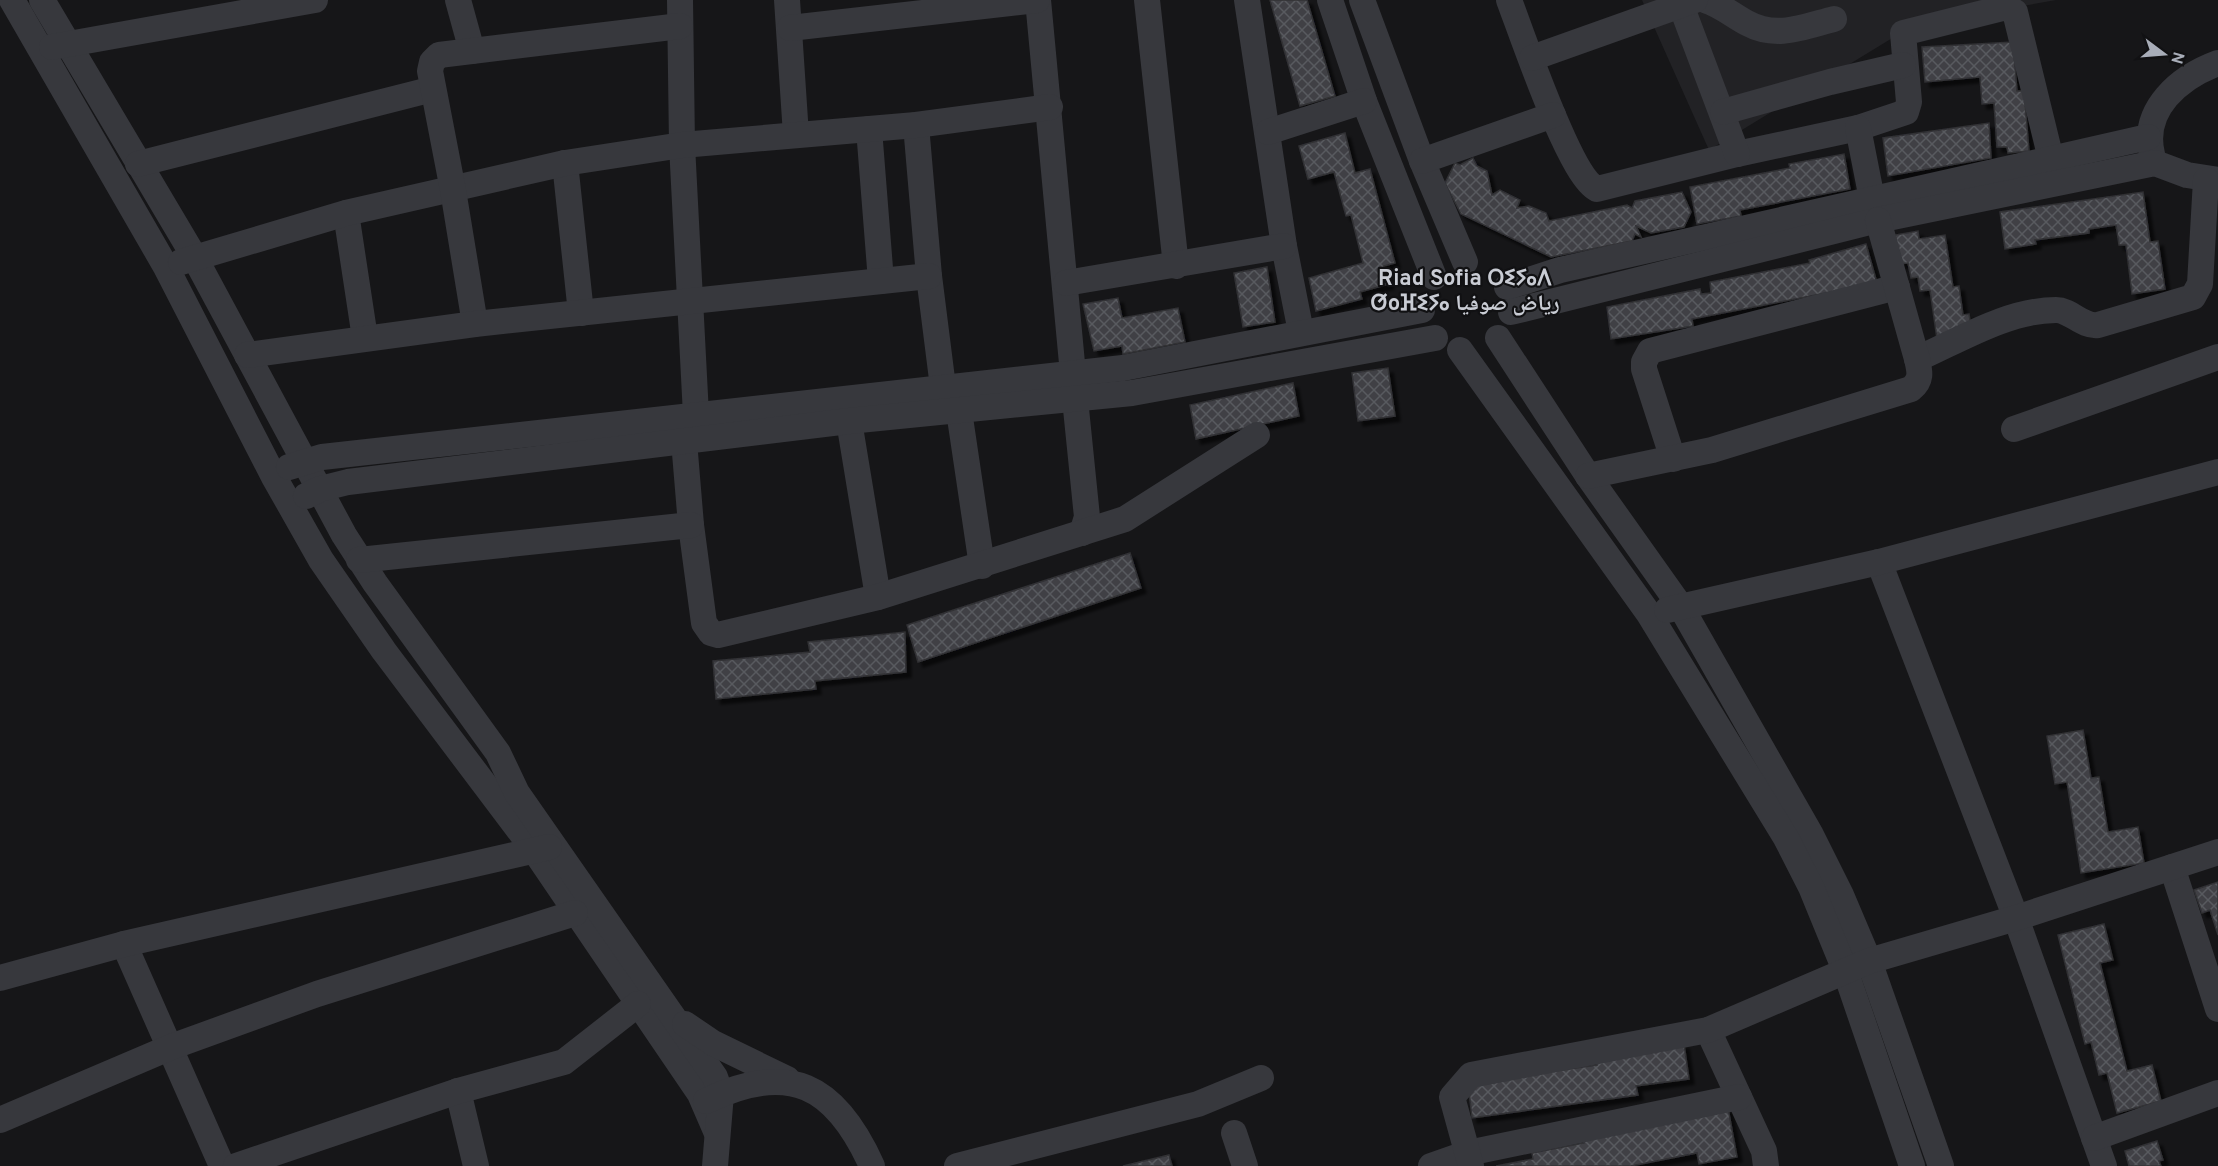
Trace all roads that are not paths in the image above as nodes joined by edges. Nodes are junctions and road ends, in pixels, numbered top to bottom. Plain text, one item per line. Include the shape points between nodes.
1 (12, 0) edge
2 (42, 0) edge
3 (315, 0) edge
4 (458, 0) edge
5 (680, 0) edge
6 (787, 0) edge
7 (1038, 0) edge
8 (1147, 0) edge
9 (1247, 0) edge
10 (1330, 0) edge
11 (1362, 0) edge
12 (1509, 0) edge
13 (1690, 2) edge
14 (912, 7) edge
15 (1834, 19) dead end
16 (680, 26) junction
17 (790, 28) junction
18 (66, 44) junction
19 (40, 49) junction
20 (472, 51) junction
21 (1532, 58) junction
22 (2218, 63) edge
23 (1903, 65) junction
24 (433, 89) junction
25 (1364, 101) junction
26 (1050, 107) junction
27 (1723, 112) junction
28 (1553, 114) junction
29 (916, 125) junction
30 (1858, 128) junction
31 (869, 129) junction
32 (1268, 132) junction
33 (796, 135) junction
34 (2148, 137) junction
35 (682, 145) junction
36 (1737, 154) junction
37 (2051, 159) junction
38 (1422, 161) junction
39 (2155, 163) junction
40 (138, 164) junction
41 (565, 164) junction
42 (2212, 180) edge
43 (453, 190) junction
44 (1875, 210) junction
45 (346, 213) junction
46 (1284, 246) junction
47 (195, 258) junction
48 (1465, 262) junction
49 (1176, 266) junction
50 (166, 267) junction
51 (929, 276) junction
52 (1434, 277) junction
53 (880, 281) junction
54 (1066, 282) junction
55 (1897, 287) junction
56 (689, 300) junction
57 (1509, 300) junction
58 (1422, 310) junction
59 (581, 313) junction
60 (476, 324) junction
61 (1301, 332) junction
62 (365, 338) junction
63 (1435, 338) junction
64 (1498, 338) junction
65 (1460, 350) junction
66 (247, 355) junction
67 (2218, 357) edge
68 (1917, 359) junction
69 (1074, 386) junction
70 (943, 387) junction
71 (959, 411) junction
72 (696, 415) junction
73 (849, 421) junction
74 (2014, 429) dead end
75 (1257, 435) dead end
76 (684, 441) junction
77 (1673, 459) junction
78 (304, 460) junction
79 (2218, 472) edge
80 (1588, 476) junction
81 (274, 477) junction
82 (320, 489) junction
83 (290, 506) junction
84 (691, 525) junction
85 (1082, 533) junction
86 (359, 560) junction
87 (1879, 562) junction
88 (982, 566) junction
89 (878, 597) junction
90 (1681, 607) junction
91 (1649, 614) junction
92 (545, 848) junction
93 (2218, 852) edge
94 (2172, 867) junction
95 (574, 913) junction
96 (2016, 918) junction
97 (124, 944) junction
98 (1857, 966) junction
99 (0, 978) edge
100 (638, 1004) junction
101 (2218, 1009) edge
102 (673, 1016) junction
103 (1708, 1030) junction
104 (171, 1047) junction
105 (1261, 1078) dead end
106 (796, 1083) junction
107 (458, 1091) junction
108 (2218, 1093) edge
109 (1739, 1097) junction
110 (712, 1098) junction
111 (0, 1120) edge
112 (1234, 1133) dead end
113 (2094, 1138) junction
114 (1937, 1154) edge
115 (1910, 1158) edge
116 (1470, 1160) edge
117 (222, 1166) edge
118 (236, 1166) edge
119 (476, 1166) edge
120 (715, 1166) edge
121 (872, 1166) edge
122 (957, 1166) edge
123 (1245, 1166) edge
124 (1431, 1166) edge
125 (1767, 1166) edge
126 (2104, 1166) edge

1 - 19 street
2 - 18 street
3 - 18 street
4 - 20 street
5 - 16 street
6 - 17 street
7 - 14 street
7 - 26 street
8 - 49 street
9 - 32 street
10 - 25 street
11 - 38 street
12 - 21 street
13 - 15 street via 1717,4 1765,32
13 - 21 street
13 - 27 street
14 - 17 street
16 - 20 street
16 - 35 street
17 - 33 street
18 - 19 street
18 - 40 street
19 - 50 street
20 - 24 street via 439,55 430,71
21 - 28 street
22 - 34 street via 2193,72 2174,87 2162,103
23 - 27 street
23 - 30 street via 1909,102 1906,112
23 - 37 street via 1901,39 1905,30 2007,7 2013,9
24 - 40 street
24 - 43 street
25 - 32 street
25 - 52 street
26 - 29 street
26 - 54 street
27 - 36 street
28 - 36 street via 1586,182 1597,189
28 - 38 street
29 - 31 street
29 - 51 street
30 - 36 street
30 - 44 street
31 - 33 street
31 - 53 street
32 - 46 street
33 - 35 street
34 - 37 street
34 - 39 street
35 - 41 street
35 - 56 street
37 - 44 street
38 - 48 street
39 - 42 street
39 - 44 street
40 - 47 street
41 - 43 street
41 - 59 street
42 - 68 street via 2200,284 2193,297 2094,326 2056,310 2006,319
43 - 45 street
43 - 60 street
44 - 55 street
44 - 57 street
45 - 47 street
45 - 62 street
46 - 49 street
46 - 61 street
47 - 50 street
47 - 66 street
48 - 52 street via 1448,266
48 - 57 street via 1482,265 1497,274
49 - 54 street
50 - 81 street
51 - 53 street
51 - 70 street
52 - 58 street via 1425,292
53 - 56 street
54 - 69 street
55 - 68 street
55 - 77 street via 1650,351 1644,369
56 - 59 street
56 - 72 street
57 - 64 street
58 - 61 street
58 - 63 street
59 - 60 street
60 - 62 street
61 - 69 street
62 - 66 street
63 - 65 street
63 - 69 street via 1193,384
64 - 65 street via 1480,348
64 - 80 street
65 - 91 street
66 - 78 street
67 - 74 street
68 - 77 street via 1920,379 1911,389
69 - 70 street
69 - 71 street
69 - 85 street via 1087,517
70 - 72 street
71 - 73 street
71 - 88 street
72 - 78 street
73 - 76 street
73 - 89 street
75 - 85 street via 1125,519
76 - 82 street via 348,482
76 - 84 street
77 - 80 street
78 - 81 street
78 - 82 street
79 - 87 street
80 - 90 street
81 - 83 street
82 - 83 street
82 - 86 street
83 - 92 street via 351,606
84 - 86 street
84 - 89 street via 704,623 711,633
85 - 88 street
86 - 92 street via 498,753
87 - 90 street
87 - 96 street
88 - 89 street
90 - 91 street
90 - 98 street via 1842,896
91 - 98 street via 1786,837
92 - 95 street
92 - 97 street
92 - 102 street
93 - 94 street
94 - 96 street
94 - 101 street
95 - 100 street
95 - 104 street via 317,994
96 - 98 street
96 - 113 street
97 - 99 street
97 - 104 street
98 - 103 street
98 - 114 street
98 - 115 street
100 - 107 street via 564,1062
100 - 110 street
102 - 106 street via 712,1043
102 - 110 street via 715,1077
103 - 109 street
103 - 116 street via 1471,1075 1452,1096
104 - 111 street
104 - 117 street
105 - 122 street via 1197,1104
106 - 110 street via 768,1080
106 - 121 street via 813,1090 836,1109 857,1134
107 - 118 street
107 - 119 street
108 - 113 street
109 - 116 street
109 - 125 street
110 - 120 street via 717,1134
112 - 123 street
113 - 126 street
114 - 115 street
116 - 124 street

